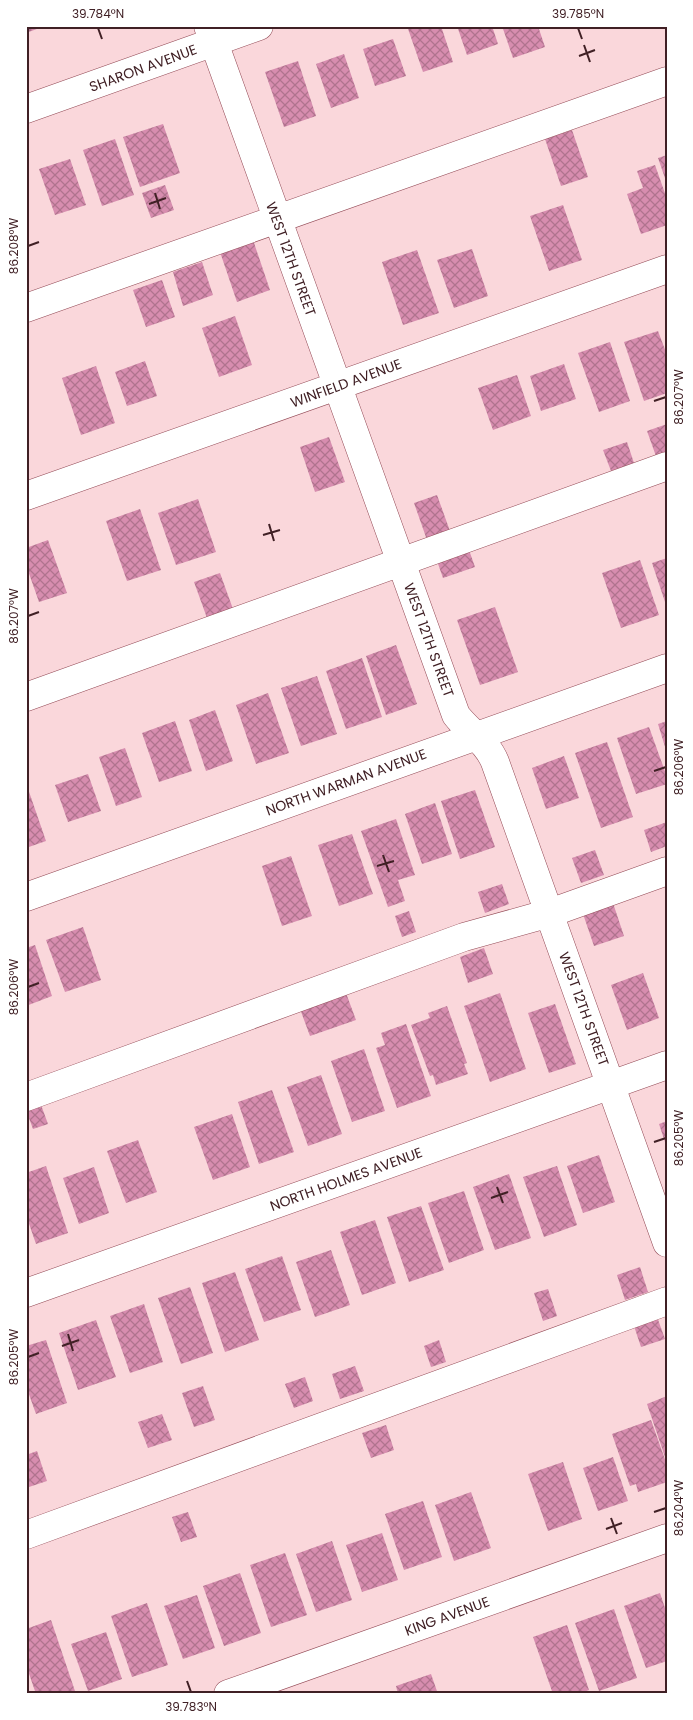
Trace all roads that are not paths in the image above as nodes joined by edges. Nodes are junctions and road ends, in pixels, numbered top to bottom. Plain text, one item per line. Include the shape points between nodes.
1 (259, 26) edge
2 (210, 34) edge
3 (667, 81) edge
4 (26, 109) edge
5 (277, 219) junction
6 (667, 269) edge
7 (26, 308) edge
8 (337, 386) junction
9 (667, 466) edge
10 (26, 496) edge
11 (401, 563) junction
12 (667, 668) edge
13 (26, 698) edge
14 (475, 736) junction
15 (667, 871) edge
16 (26, 897) edge
17 (550, 913) junction
18 (667, 1066) edge
19 (611, 1085) junction
20 (26, 1097) edge
21 (667, 1243) edge
22 (26, 1293) edge
23 (667, 1301) edge
24 (26, 1534) edge
25 (667, 1538) edge
26 (228, 1694) edge

1 - 2 street, SHARON AVENUE
2 - 4 street, SHARON AVENUE
2 - 5 street, WEST 12TH STREET
3 - 5 street
5 - 7 street
5 - 8 street, WEST 12TH STREET
6 - 8 street, WINFIELD AVENUE
8 - 10 street, WINFIELD AVENUE
8 - 11 street, WEST 12TH STREET
9 - 11 street
11 - 13 street
11 - 14 street, WEST 12TH STREET via 456,715
12 - 14 street, NORTH WARMAN AVENUE
14 - 16 street, NORTH WARMAN AVENUE
14 - 17 street, WEST 12TH STREET via 492,754
15 - 17 street
17 - 19 street, WEST 12TH STREET
17 - 20 street via 464,938
18 - 19 street, NORTH HOLMES AVENUE
19 - 21 street, WEST 12TH STREET
19 - 22 street, NORTH HOLMES AVENUE
23 - 24 street
25 - 26 street, KING AVENUE

